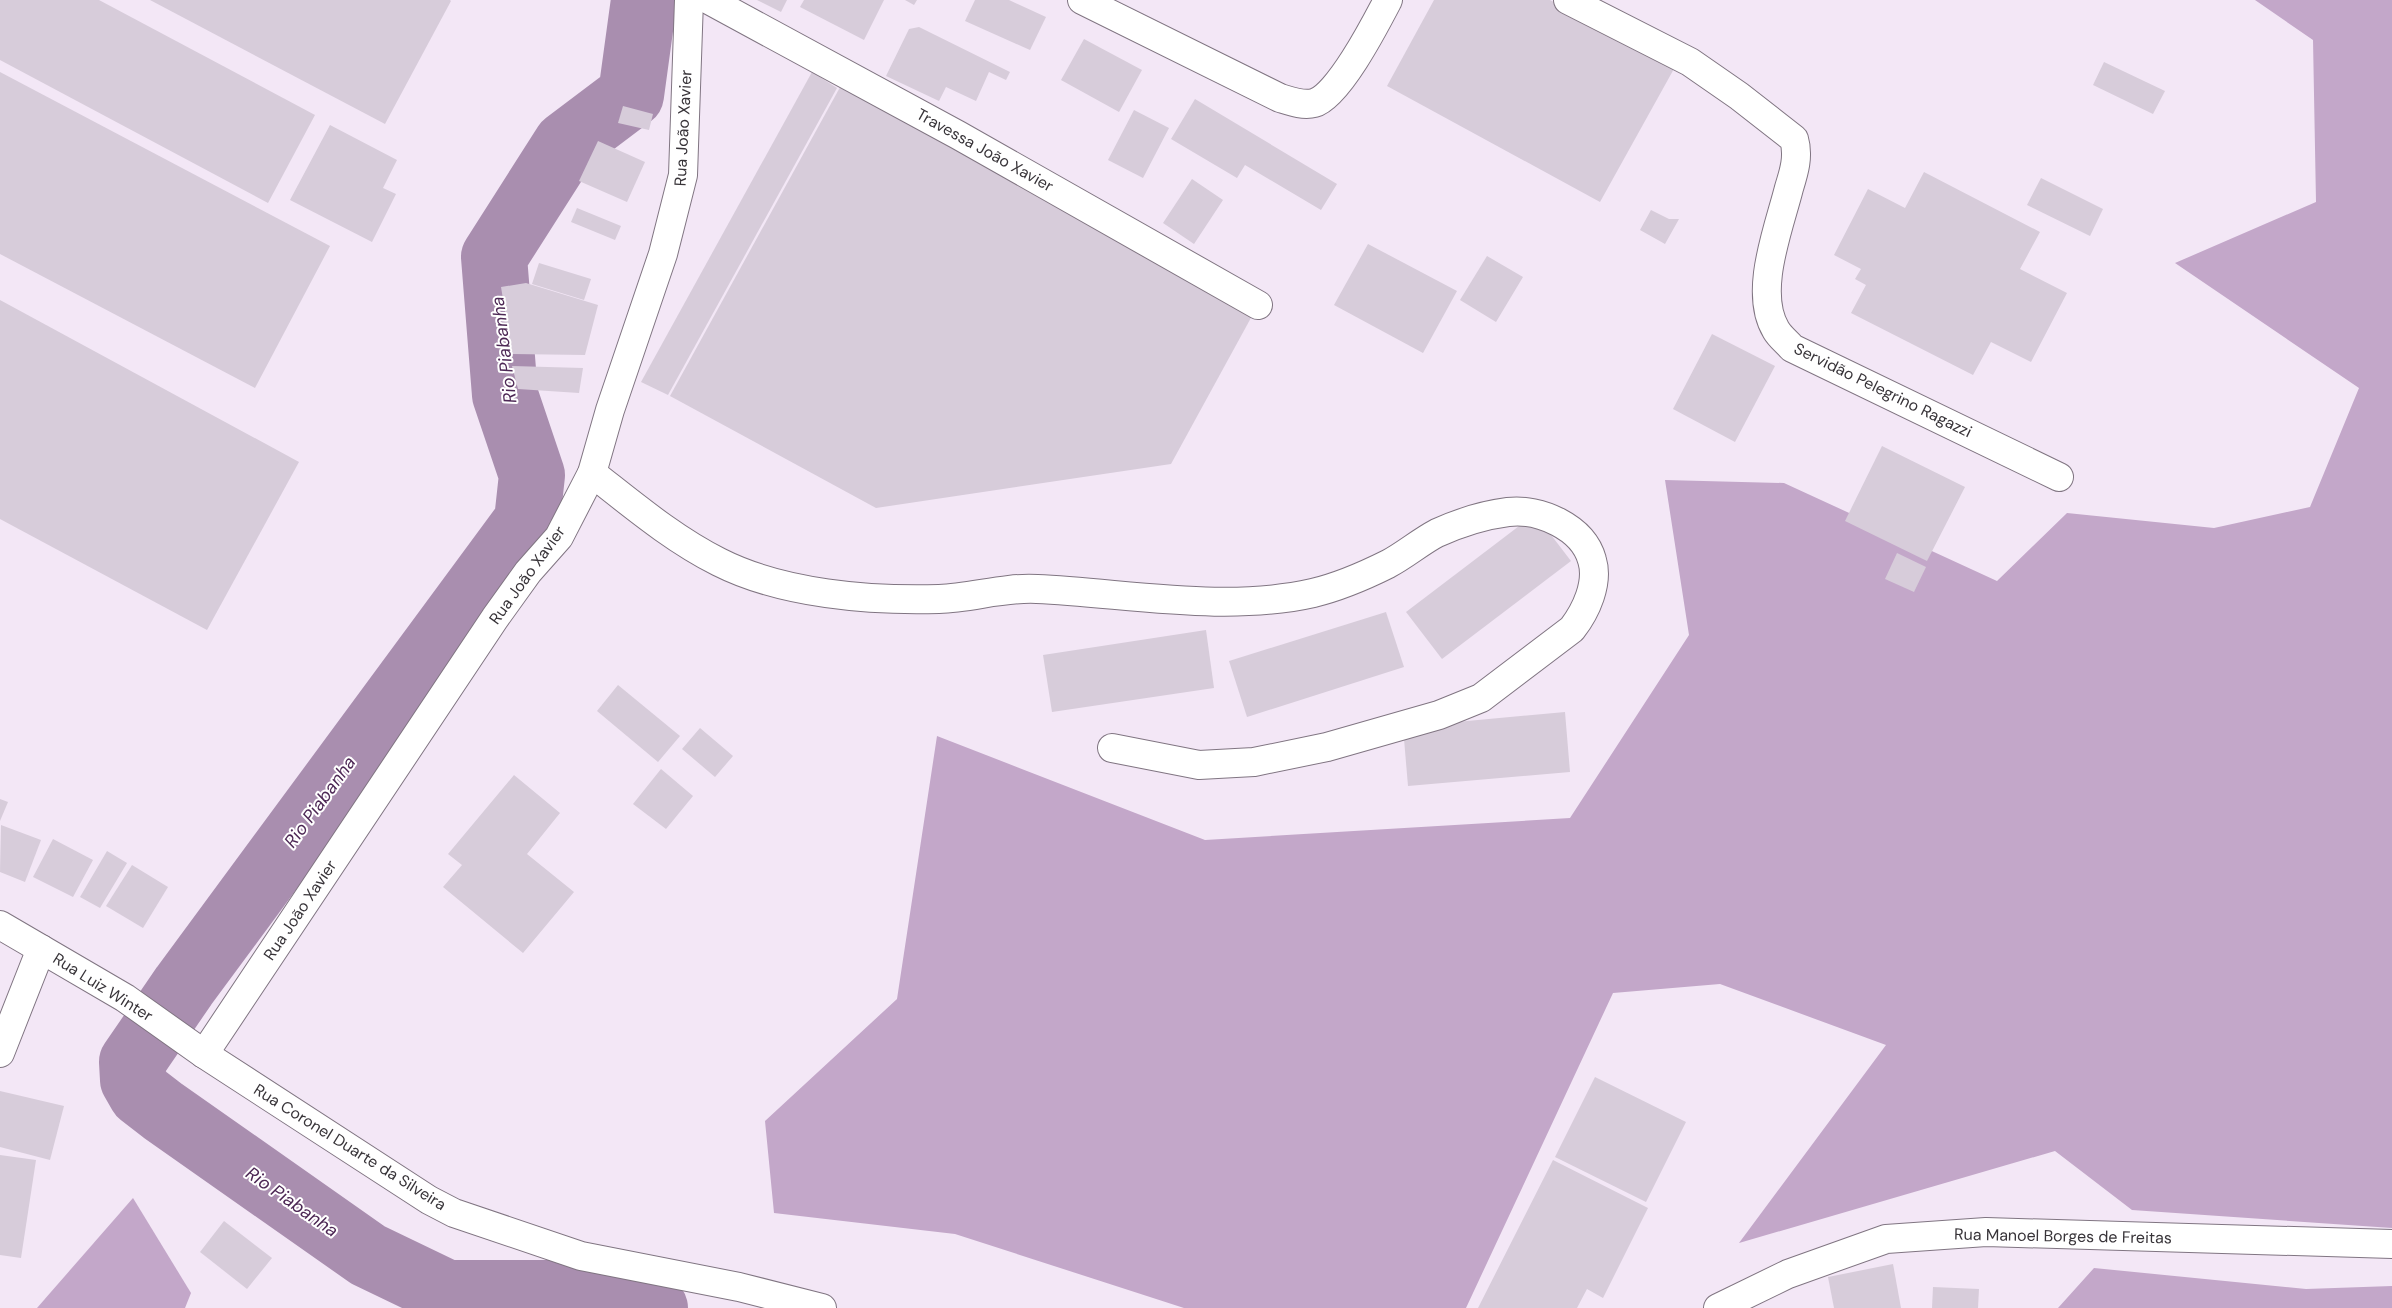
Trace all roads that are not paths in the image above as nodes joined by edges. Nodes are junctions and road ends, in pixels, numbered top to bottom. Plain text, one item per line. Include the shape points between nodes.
1 (689, 0) edge
2 (709, 0) edge
3 (1082, 0) edge
4 (1388, 0) edge
5 (1568, 0) edge
6 (1258, 305) dead end
7 (592, 473) junction
8 (2059, 477) dead end
9 (1112, 748) dead end
10 (0, 925) edge
11 (41, 949) junction
12 (194, 1047) junction
13 (0, 1053) edge
14 (2392, 1244) edge
15 (735, 1298) edge
16 (822, 1308) edge
17 (1718, 1308) edge

1 - 7 street, Rua João Xavier via 683,175 663,254
2 - 6 street, Travessa João Xavier via 958,134
3 - 4 street via 1280,98 1301,104 1315,103 1336,87
5 - 8 street, Servidão Pelegrino Ragazzi via 1690,62 1794,140 1796,162 1772,250 1767,294 1776,330 1792,348
7 - 9 street via 673,536 721,563 771,582 887,599 942,599 1032,589 1212,601 1270,600 1314,592 1359,578 1436,534 1462,523 1511,512 1556,519 1585,545 1593,560 1593,581 1588,600 1572,629 1481,698 1439,715 1327,747 1254,762 1199,765
7 - 12 street, Rua João Xavier via 559,537 528,572 495,618
10 - 11 street, Rua Luiz Winter
11 - 12 street, Rua Luiz Winter via 125,998
11 - 13 street
12 - 15 street, Rua Coronel Duarte da Silveira via 454,1213 581,1256
14 - 17 street, Rua Manoel Borges de Freitas via 1986,1232 1886,1239 1788,1274
15 - 16 street, Rua Coronel Duarte da Silveira

